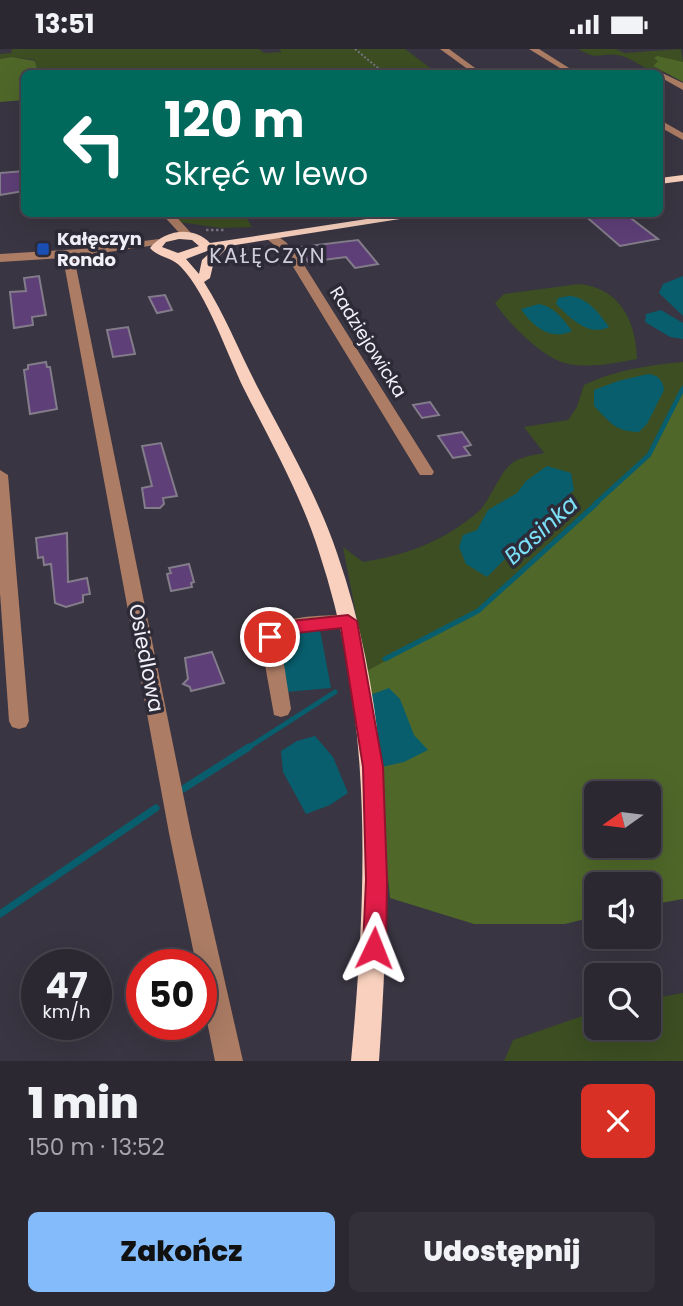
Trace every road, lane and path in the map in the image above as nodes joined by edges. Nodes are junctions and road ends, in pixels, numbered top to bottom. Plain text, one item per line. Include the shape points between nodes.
1 (355, 49) edge
2 (444, 49) edge
3 (533, 49) edge
4 (380, 70) edge
5 (474, 70) edge
6 (568, 70) edge
7 (663, 75) edge
8 (683, 87) edge
9 (663, 125) edge
10 (683, 137) edge
11 (683, 178) edge
12 (663, 181) edge
13 (164, 217) edge
14 (169, 217) edge
15 (406, 217) edge
16 (340, 227) junction
17 (190, 236) junction
18 (271, 237) junction
19 (161, 245) junction
20 (203, 249) junction
21 (74, 254) junction
22 (176, 257) junction
23 (0, 258) edge
24 (205, 286) junction
25 (426, 472) dead end
26 (0, 475) edge
27 (348, 621) junction
28 (281, 709) dead end
29 (19, 721) dead end
30 (229, 1061) edge
31 (365, 1061) edge

1 - 4 path
2 - 5 street
3 - 6 street
7 - 8 street
9 - 10 street
11 - 12 main road
13 - 19 street
14 - 17 street
15 - 16 main road
16 - 17 main road
16 - 18 main road
17 - 19 main road
17 - 20 main road via 203,240
18 - 20 main road
18 - 24 main road via 218,250 208,260
18 - 25 street, Radziejowicka via 298,265
19 - 21 street
19 - 22 main road
20 - 22 main road
20 - 24 main road
21 - 23 street
21 - 30 street, Osiedlowa via 180,833
22 - 24 main road
24 - 27 main road via 313,516
26 - 29 street
27 - 28 street via 282,628 270,637
27 - 31 main road via 367,720 376,818 373,970

